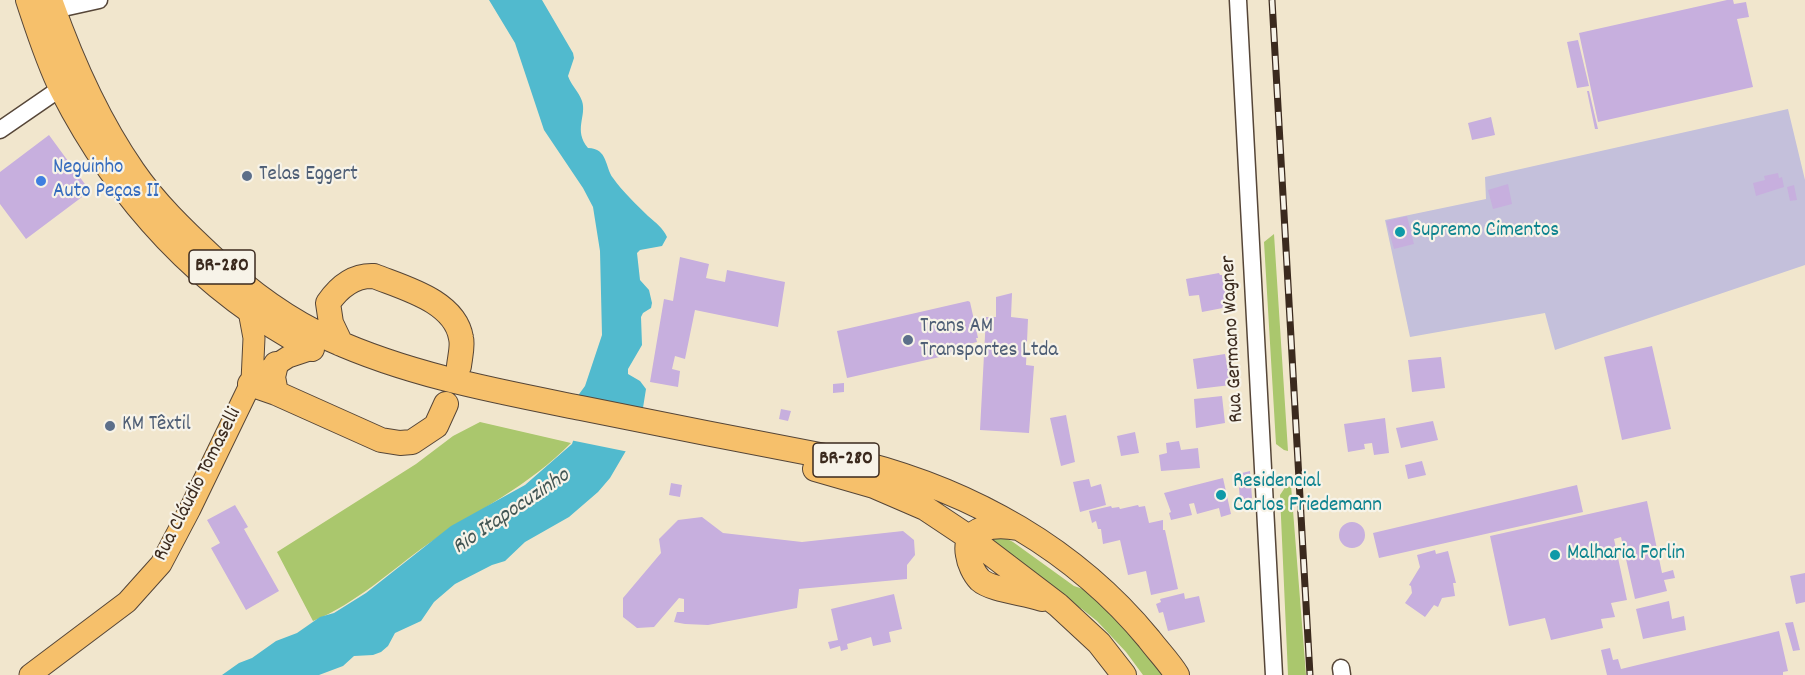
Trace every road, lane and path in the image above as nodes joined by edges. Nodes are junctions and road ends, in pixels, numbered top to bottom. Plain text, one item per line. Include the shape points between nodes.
1 (28, 0) edge
2 (99, 0) edge
3 (1238, 0) edge
4 (52, 5) edge
5 (61, 88) junction
6 (0, 130) edge
7 (249, 311) junction
8 (341, 344) junction
9 (312, 349) junction
10 (276, 364) junction
11 (459, 366) dead end
12 (251, 382) junction
13 (276, 393) junction
14 (512, 402) junction
15 (446, 404) dead end
16 (654, 430) junction
17 (1025, 530) junction
18 (970, 538) junction
19 (30, 675) edge
20 (1124, 675) edge
21 (1177, 675) edge
22 (1274, 675) edge

1 - 5 highway, BR-280
2 - 4 street
3 - 22 street, Rua Germano Wagner
4 - 8 highway, BR-280 via 106,128 160,206 259,297 289,318
5 - 6 street
5 - 7 highway, BR-280 via 99,154 139,209 207,278
7 - 9 highway, BR-280
7 - 12 main road, Rua Cláudio Tomaselli via 254,338
8 - 11 highway via 331,323 328,303 354,279 374,276 443,308 462,339
8 - 14 highway, BR-280 via 394,364 469,384
9 - 10 main road, Rua Cláudio Tomaselli
9 - 14 highway, BR-280 via 413,387
10 - 12 main road, Rua Cláudio Tomaselli
10 - 13 highway
12 - 13 highway
12 - 19 main road, Rua Cláudio Tomaselli via 161,564 127,602
13 - 15 highway via 381,440 400,443 412,442 436,426
14 - 16 highway, BR-280
16 - 17 highway, BR-280 via 861,463 902,474 980,505
16 - 18 highway, BR-280 via 853,479 925,508
17 - 18 highway via 994,525
17 - 21 highway, BR-280 via 1082,572 1128,614
18 - 20 highway via 966,549 969,563 980,579 992,587 1058,605 1099,644

